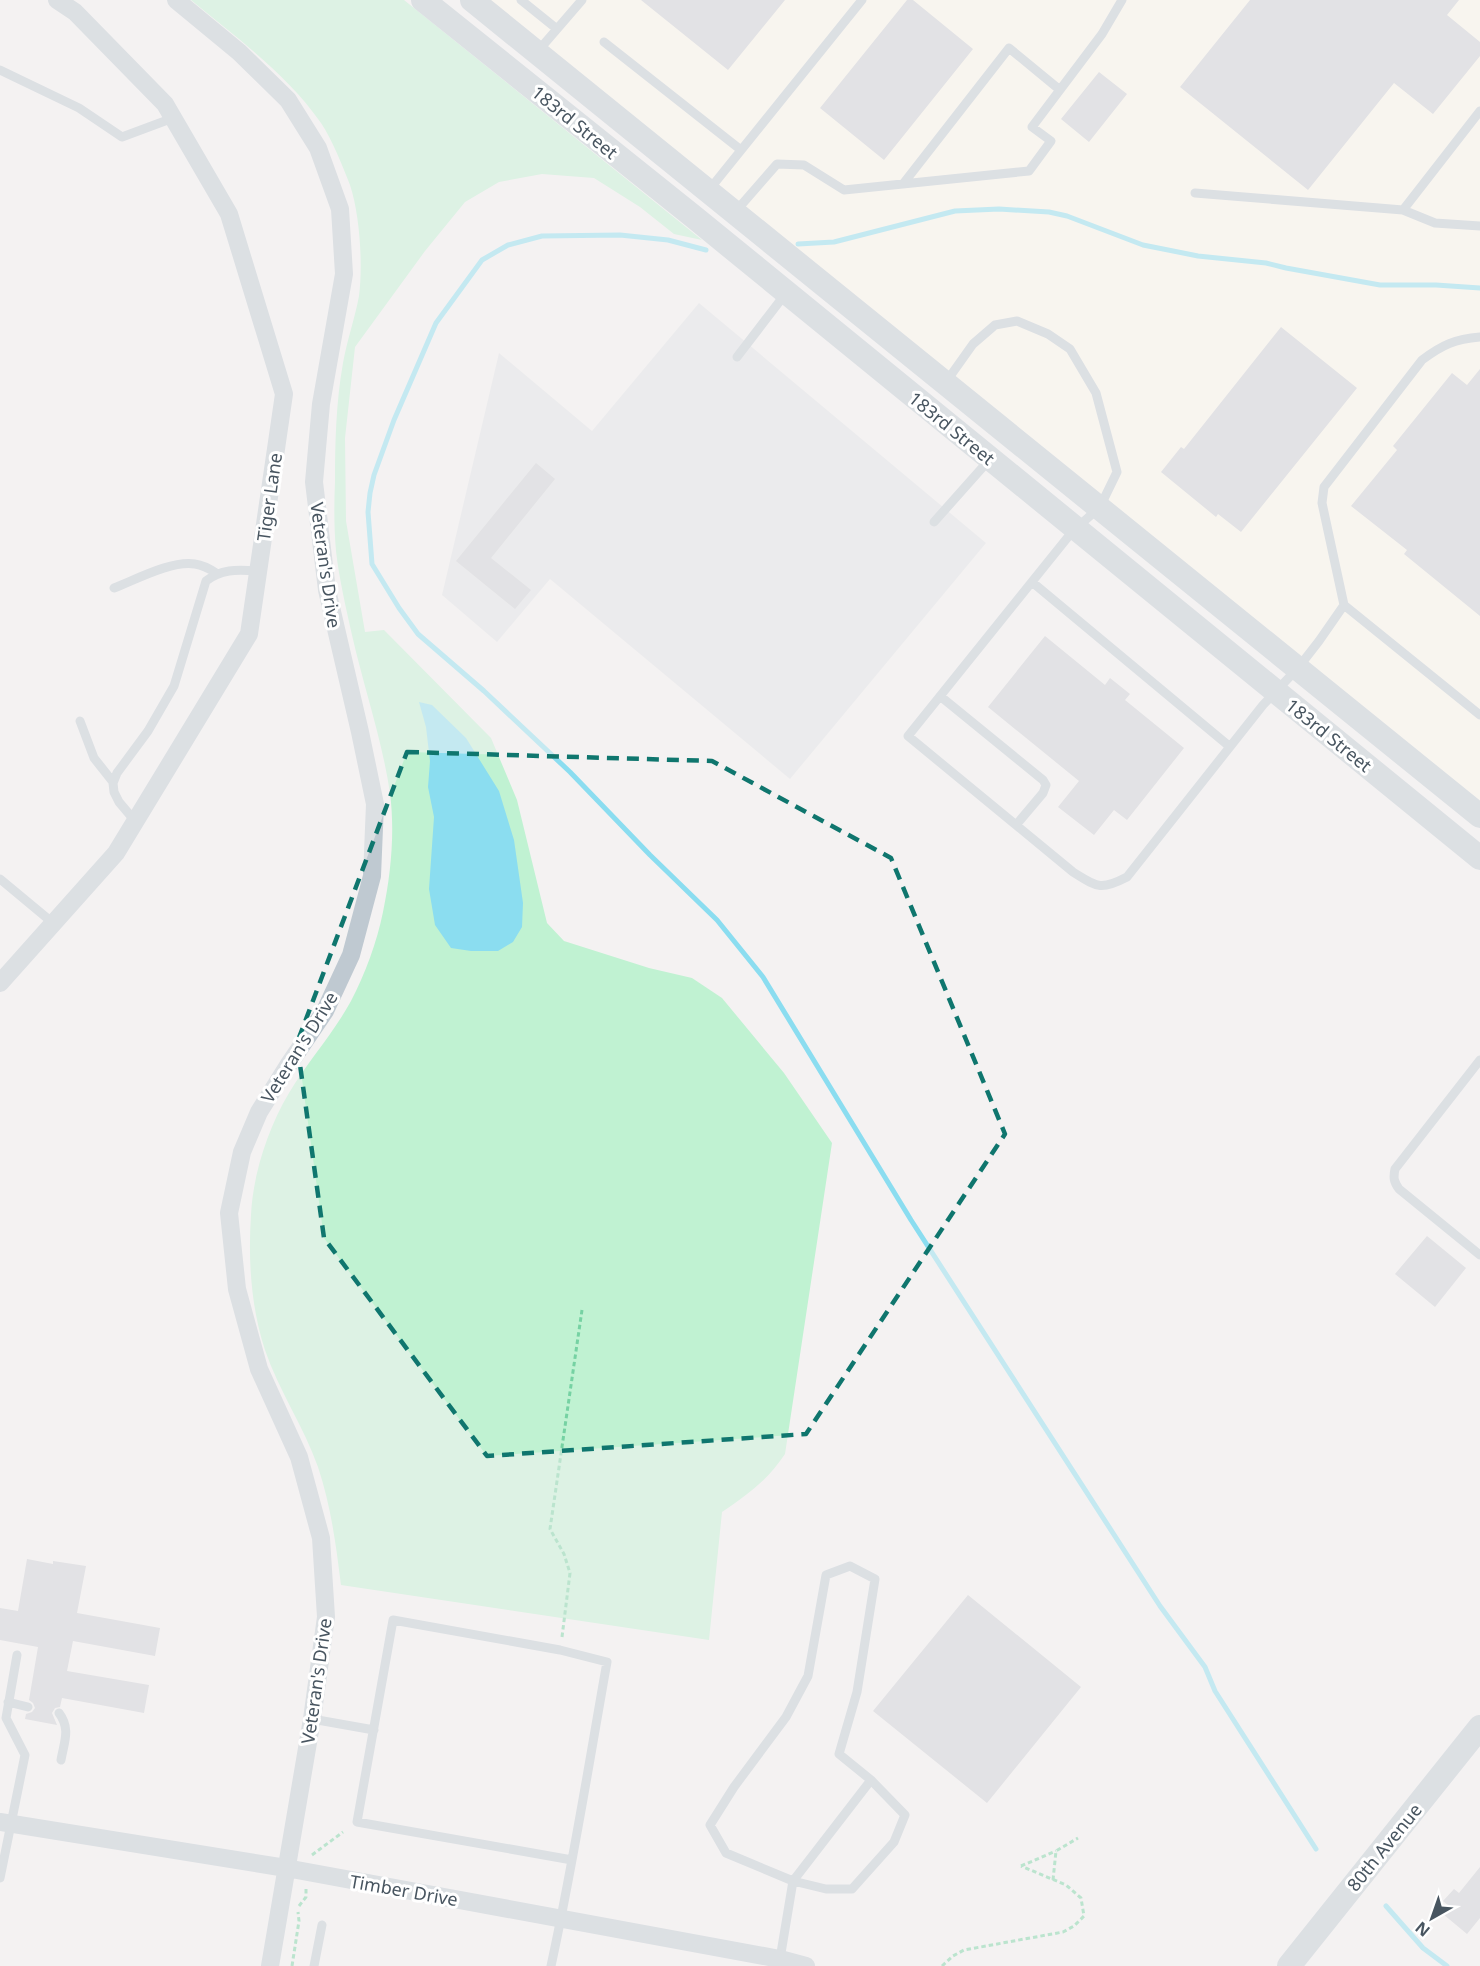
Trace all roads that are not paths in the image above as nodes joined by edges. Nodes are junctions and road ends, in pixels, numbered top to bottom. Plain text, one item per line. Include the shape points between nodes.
1 (57, 0) edge
2 (176, 0) edge
3 (423, 0) edge
4 (472, 0) edge
5 (521, 0) edge
6 (582, 0) edge
7 (862, 0) edge
8 (1122, 0) edge
9 (80, 6) edge
10 (557, 29) junction
11 (604, 42) dead end
12 (536, 53) junction
13 (0, 70) edge
14 (1060, 90) junction
15 (1480, 111) edge
16 (173, 118) junction
17 (741, 150) junction
18 (903, 184) junction
19 (709, 190) junction
20 (1195, 193) dead end
21 (1403, 210) junction
22 (735, 213) junction
23 (1480, 226) edge
24 (786, 293) junction
25 (1480, 338) edge
26 (737, 357) dead end
27 (945, 384) junction
28 (990, 459) junction
29 (1100, 507) junction
30 (934, 522) dead end
31 (1075, 529) junction
32 (259, 571) junction
33 (216, 573) junction
34 (1032, 582) junction
35 (114, 588) dead end
36 (1344, 605) junction
37 (1298, 668) junction
38 (1275, 692) junction
39 (940, 696) junction
40 (1480, 715) edge
41 (80, 721) dead end
42 (1229, 746) junction
43 (113, 782) junction
44 (1480, 816) edge
45 (135, 821) junction
46 (1016, 825) junction
47 (1480, 858) edge
48 (0, 879) edge
49 (53, 923) junction
50 (0, 983) edge
51 (1480, 1060) edge
52 (1480, 1255) edge
53 (17, 1655) dead end
54 (8, 1702) junction
55 (28, 1707) dead end
56 (59, 1713) dead end
57 (312, 1719) junction
58 (1480, 1727) edge
59 (374, 1730) junction
60 (61, 1760) dead end
61 (871, 1780) junction
62 (5, 1823) edge
63 (572, 1860) junction
64 (286, 1868) junction
65 (0, 1878) edge
66 (793, 1881) junction
67 (561, 1918) junction
68 (322, 1925) dead end
69 (780, 1959) junction
70 (270, 1966) edge
71 (314, 1966) edge
72 (551, 1966) edge
73 (806, 1966) edge
74 (1288, 1966) edge

1 - 9 street, Tiger Lane
2 - 57 street, Veteran's Drive via 239,52 288,100 318,148 340,209 344,274 321,404 314,482 327,590 375,804 372,876 351,955 326,1011 259,1112 242,1152 229,1213 237,1289 259,1369 298,1457 321,1538 326,1617
3 - 24 street, 183rd Street
4 - 12 street, 183rd Street
5 - 10 lane
6 - 10 lane
7 - 17 lane
8 - 14 lane
9 - 16 street, Tiger Lane
10 - 12 lane
11 - 17 lane
12 - 19 street, 183rd Street
13 - 16 lane via 79,108 122,137
14 - 18 lane via 1032,128 1051,141 1029,171
14 - 18 lane via 1009,48
15 - 21 lane
16 - 32 street, Tiger Lane via 228,214 285,394
17 - 19 lane
18 - 22 lane via 844,190 804,165 777,164
19 - 22 street, 183rd Street
20 - 21 lane
21 - 23 lane via 1435,223
22 - 27 street, 183rd Street
24 - 26 lane
24 - 28 street, 183rd Street
25 - 36 lane via 1443,345 1422,360 1324,487 1322,503
27 - 29 street, 183rd Street
27 - 29 lane via 973,344 995,325 1017,321 1070,349 1096,393 1117,472
28 - 30 lane
28 - 31 street, 183rd Street
29 - 31 lane
29 - 37 street, 183rd Street
31 - 34 lane
31 - 38 street, 183rd Street
32 - 33 lane
32 - 45 street, Tiger Lane via 249,634
33 - 35 lane via 186,563
33 - 43 lane via 206,581 174,686
34 - 39 lane
34 - 42 lane
36 - 37 lane
36 - 40 lane
37 - 38 lane
37 - 44 street, 183rd Street
38 - 42 lane
38 - 47 street, 183rd Street
39 - 46 lane via 1046,784
39 - 46 lane via 908,736
41 - 43 lane via 94,758
42 - 46 lane via 1127,877 1110,886 1094,885 1073,872
43 - 45 lane via 119,802
45 - 49 street, Tiger Lane via 116,853
48 - 49 lane
49 - 50 street, Tiger Lane
51 - 52 lane via 1393,1176 1399,1189
53 - 54 lane
54 - 55 lane
54 - 62 lane via 6,1718 25,1755
56 - 60 lane via 66,1722
57 - 59 lane
57 - 64 street, Veteran's Drive
58 - 74 street, 80th Avenue
59 - 63 lane via 357,1822
59 - 63 lane via 393,1620 607,1662
61 - 66 lane
61 - 66 lane via 905,1815 894,1842 852,1889 826,1889
61 - 66 lane via 839,1754 857,1692 875,1579 850,1566 826,1575 808,1676 786,1717 710,1825 726,1853
62 - 64 street, Timber Drive
62 - 65 lane
63 - 67 lane
64 - 67 street, Timber Drive
64 - 70 street, Veteran's Drive
66 - 69 lane
67 - 69 street, Timber Drive
67 - 72 lane
68 - 71 lane
69 - 73 street, Timber Drive

